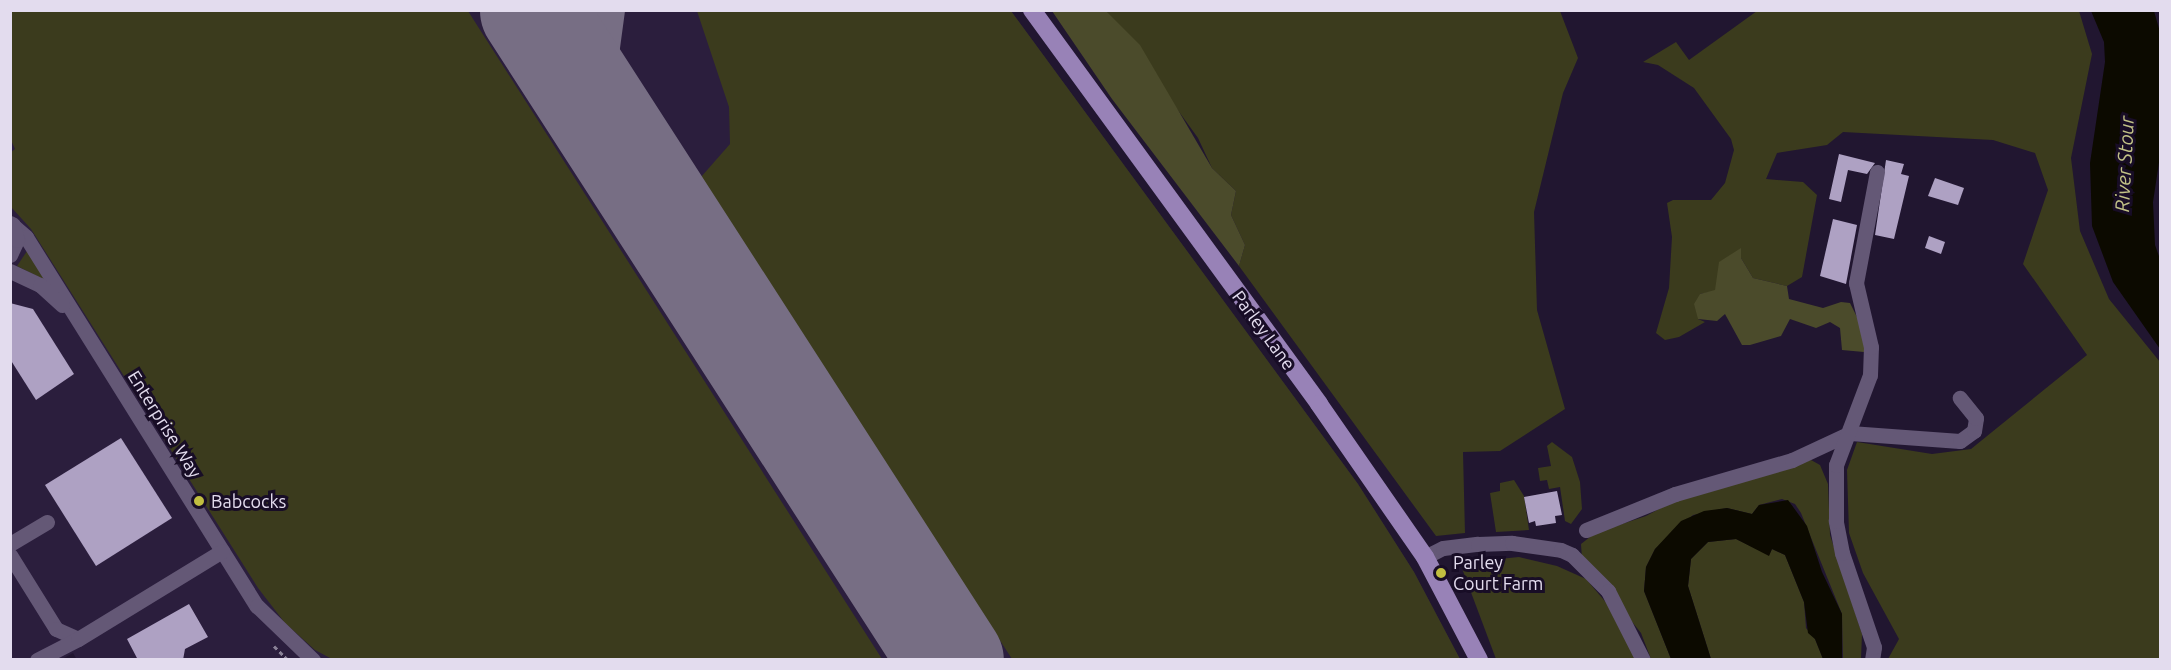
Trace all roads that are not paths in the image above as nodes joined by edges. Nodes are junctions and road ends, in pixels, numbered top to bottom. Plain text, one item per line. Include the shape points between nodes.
1 (1032, 10) edge
2 (1877, 172) dead end
3 (12, 224) edge
4 (10, 255) edge
5 (10, 270) edge
6 (75, 317) junction
7 (1960, 398) dead end
8 (1850, 433) junction
9 (47, 522) dead end
10 (1587, 530) dead end
11 (10, 544) edge
12 (222, 551) junction
13 (10, 555) edge
14 (1425, 557) junction
15 (78, 639) junction
16 (38, 660) edge
17 (313, 660) edge
18 (1479, 660) edge
19 (1643, 660) edge
20 (1872, 660) edge

1 - 14 main road, Parley Lane via 1319,404
2 - 8 street via 1856,283 1871,347 1870,375
3 - 4 street, Enterprise Way via 17,240
3 - 6 street, Enterprise Way via 26,237
5 - 6 street, Enterprise Way via 40,285
6 - 12 street, Enterprise Way
7 - 8 street via 1976,418 1974,431 1960,441
8 - 10 street via 1792,460 1675,494
8 - 20 street via 1836,465 1836,520 1842,553 1874,647
9 - 11 street
12 - 15 street
12 - 17 street, Enterprise Way via 257,606
13 - 15 street via 56,629
14 - 18 main road, Parley Lane
14 - 19 street via 1443,548 1512,543 1572,555 1608,591
15 - 16 street

